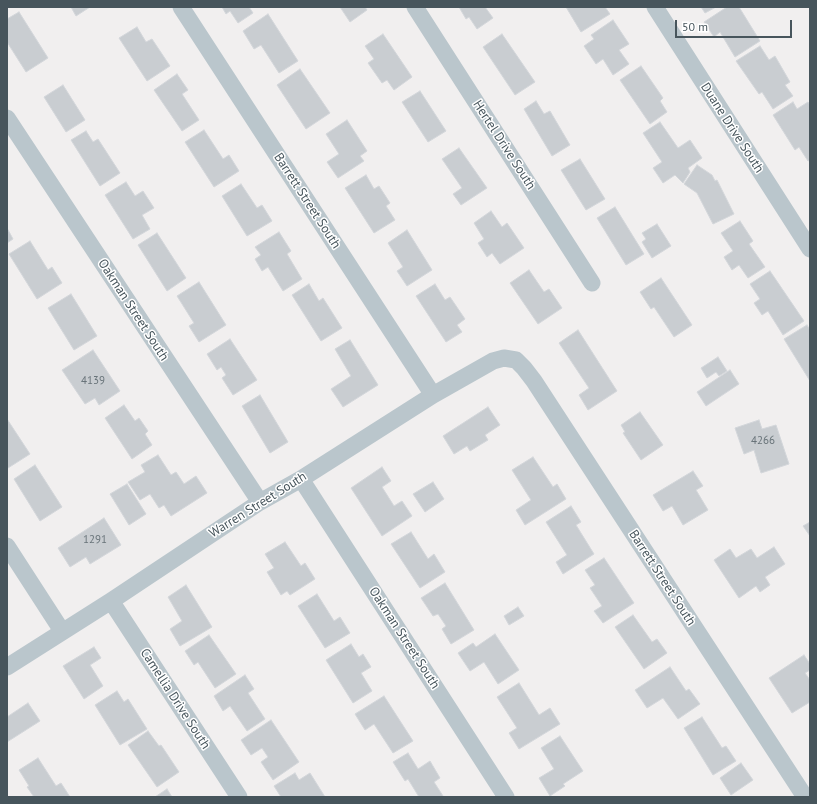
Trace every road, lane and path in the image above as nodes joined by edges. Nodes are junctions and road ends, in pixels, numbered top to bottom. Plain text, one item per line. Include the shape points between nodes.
1 (181, 7) edge
2 (415, 7) edge
3 (655, 7) edge
4 (7, 118) edge
5 (810, 249) edge
6 (592, 283) dead end
7 (516, 360) joint
8 (433, 395) junction
9 (301, 479) junction
10 (260, 502) junction
11 (7, 546) edge
12 (111, 601) junction
13 (62, 631) junction
14 (7, 667) edge
15 (239, 797) edge
16 (506, 797) edge
17 (805, 797) edge

1 - 8 street, Barrett Street South
2 - 6 street, Hertel Drive South
3 - 5 street, Duane Drive South
4 - 10 street, Oakman Street South
7 - 8 street, Warren Street South via 504,358 493,361
7 - 17 street, Barrett Street South via 534,380
8 - 9 street, Warren Street South
9 - 10 street, Warren Street South
9 - 16 street, Oakman Street South
10 - 12 street, Warren Street South
11 - 13 street
12 - 13 street, Warren Street South
12 - 15 street, Camellia Drive South
13 - 14 street, Warren Street South

